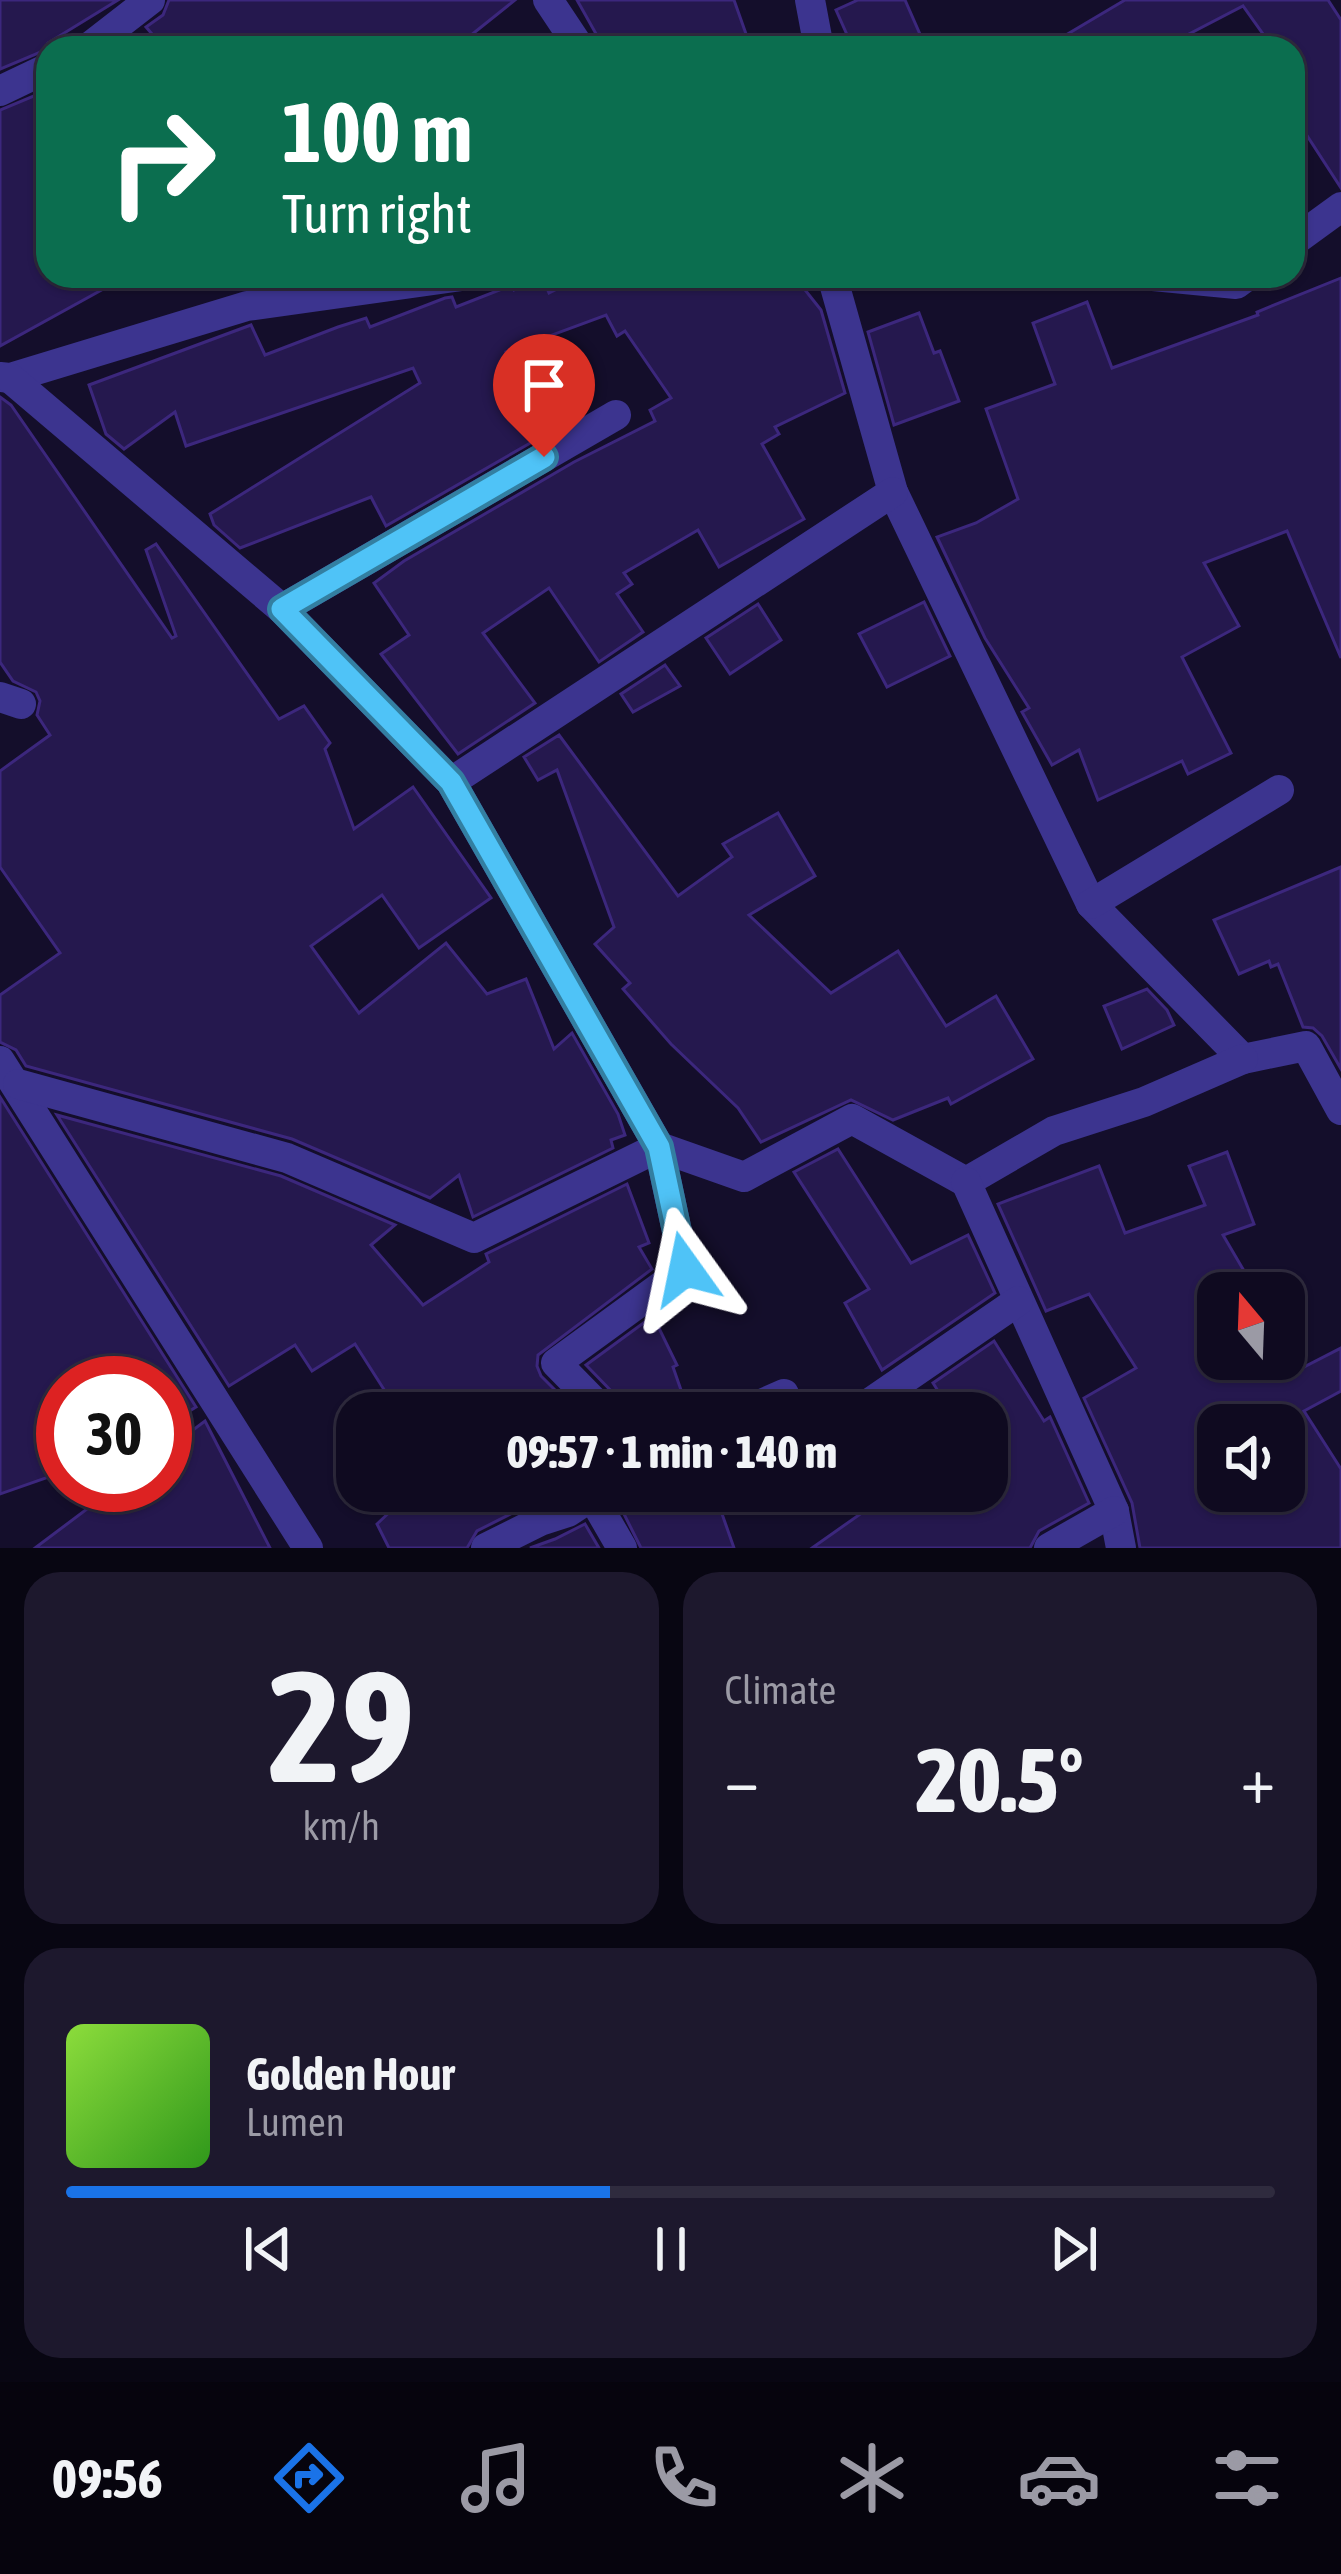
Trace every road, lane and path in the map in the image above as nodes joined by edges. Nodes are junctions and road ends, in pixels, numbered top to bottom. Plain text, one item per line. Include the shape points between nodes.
1 (150, 0) edge
2 (548, 0) edge
3 (810, 0) edge
4 (104, 36) edge
5 (572, 36) edge
6 (818, 36) edge
7 (36, 74) edge
8 (0, 91) edge
9 (1341, 207) edge
10 (1305, 233) edge
11 (376, 288) edge
12 (835, 288) edge
13 (5, 378) edge
14 (616, 415) dead end
15 (893, 492) junction
16 (282, 609) junction
17 (451, 782) junction
18 (1280, 790) dead end
19 (1091, 904) junction
20 (1243, 1059) junction
21 (9, 1072) edge
22 (1341, 1110) edge
23 (659, 1147) junction
24 (967, 1182) junction
25 (1018, 1301) junction
26 (584, 1392) edge
27 (886, 1392) edge
28 (1114, 1511) junction
29 (561, 1512) edge
30 (605, 1512) edge
31 (308, 1548) edge
32 (486, 1548) edge
33 (622, 1548) edge
34 (1049, 1548) edge
35 (1121, 1548) edge

1 - 4 street
2 - 5 street
3 - 6 street
7 - 8 street
9 - 10 street
11 - 13 street via 247,306
12 - 15 street
13 - 16 street
14 - 16 street
15 - 17 street
15 - 19 street
16 - 17 street
17 - 23 street
18 - 19 street
19 - 20 street
20 - 22 street via 1306,1046
20 - 24 street via 1054,1131
21 - 23 street via 287,1157 474,1238
21 - 31 street
23 - 24 street via 744,1177 852,1119
23 - 26 street via 685,1269 556,1363
24 - 25 street
25 - 27 street
25 - 28 street
28 - 34 street
28 - 35 street
29 - 32 street
30 - 33 street

